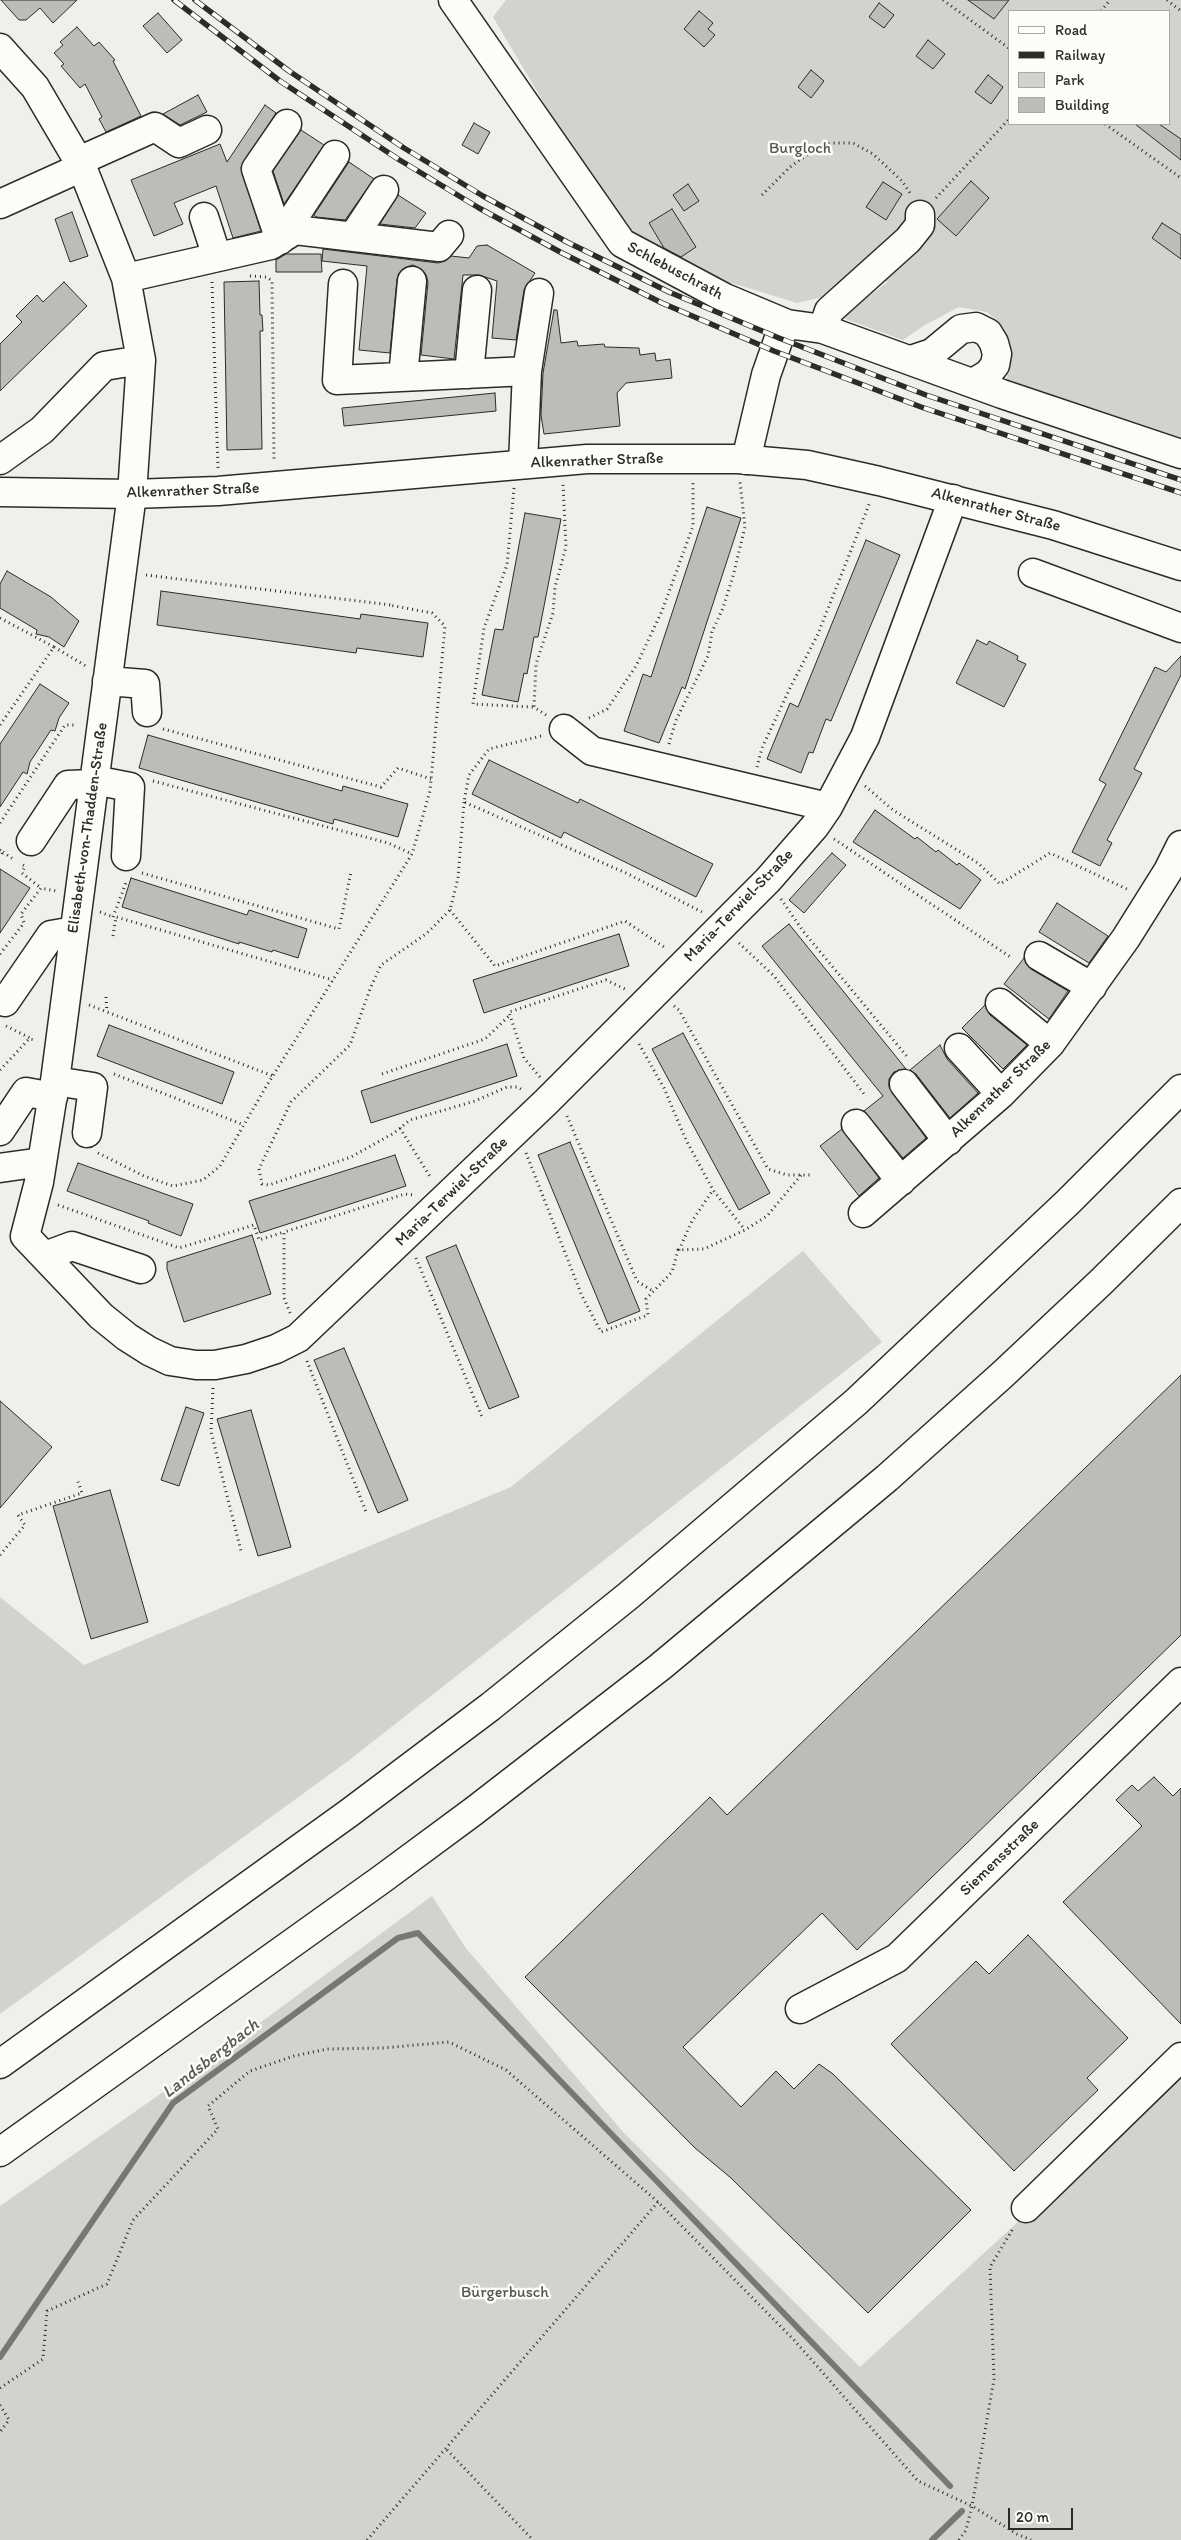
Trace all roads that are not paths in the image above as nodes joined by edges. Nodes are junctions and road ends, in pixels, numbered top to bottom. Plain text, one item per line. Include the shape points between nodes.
1 (453, 0) edge
2 (0, 48) edge
3 (287, 124) dead end
4 (207, 130) dead end
5 (335, 155) dead end
6 (80, 164) junction
7 (384, 190) dead end
8 (0, 204) edge
9 (920, 214) road end
10 (204, 217) dead end
11 (287, 235) junction
12 (449, 235) dead end
13 (353, 237) junction
14 (215, 266) junction
15 (126, 278) junction
16 (412, 281) dead end
17 (344, 284) dead end
18 (477, 290) dead end
19 (538, 293) dead end
20 (787, 324) junction
21 (823, 330) junction
22 (141, 360) junction
23 (911, 360) junction
24 (527, 371) junction
25 (469, 374) junction
26 (403, 377) junction
27 (972, 383) junction
28 (1181, 454) edge
29 (742, 459) junction
30 (0, 460) edge
31 (516, 465) junction
32 (0, 492) edge
33 (132, 494) junction
34 (953, 499) junction
35 (1181, 566) edge
36 (1033, 573) dead end
37 (1181, 628) edge
38 (108, 680) junction
39 (151, 720) road end
40 (564, 729) road end
41 (93, 782) junction
42 (822, 816) junction
43 (31, 841) dead end
44 (1178, 857) edge
45 (130, 869) road end
46 (74, 931) junction
47 (1040, 956) dead end
48 (1092, 987) junction
49 (1000, 1003) dead end
50 (3, 1013) edge
51 (1050, 1044) junction
52 (959, 1048) dead end
53 (906, 1072) road end
54 (54, 1089) junction
55 (1181, 1089) edge
56 (1002, 1094) junction
57 (856, 1124) dead end
58 (0, 1131) edge
59 (948, 1141) junction
60 (92, 1143) road end
61 (42, 1162) junction
62 (0, 1168) edge
63 (901, 1181) junction
64 (1181, 1203) edge
65 (863, 1212) dead end
66 (25, 1236) joint
67 (45, 1256) junction
68 (141, 1269) dead end
69 (1181, 1682) edge
70 (800, 2009) dead end
71 (1181, 2058) edge
72 (0, 2064) edge
73 (0, 2152) edge
74 (1026, 2208) road end

1 - 20 main road, Schlebuschrath via 622,243 725,298
2 - 6 main road, Elisabeth-von-Thadden-Straße via 35,87
3 - 11 main road via 256,169
4 - 6 main road via 179,143 155,127
5 - 11 main road via 296,214
6 - 8 main road
6 - 15 main road, Elisabeth-von-Thadden-Straße
7 - 13 main road
9 - 21 main road via 920,225 908,240 829,311
10 - 14 main road
11 - 13 main road
11 - 14 main road via 271,245
12 - 13 main road via 438,247
14 - 15 main road
15 - 22 main road, Elisabeth-von-Thadden-Straße
16 - 26 main road
17 - 26 main road via 337,380
18 - 25 main road
19 - 24 main road
20 - 21 main road, Schlebuschrath
20 - 29 main road via 766,375
21 - 23 main road, Schlebuschrath
22 - 30 main road via 104,366 42,430
22 - 33 main road, Elisabeth-von-Thadden-Straße
23 - 27 main road, Schlebuschrath
23 - 27 main road via 932,353 961,329 976,327 988,332 997,354 995,365 988,374
24 - 25 main road
24 - 31 main road
25 - 26 main road
27 - 28 main road, Schlebuschrath
29 - 31 main road, Alkenrather Straße via 562,461
29 - 34 main road, Alkenrather Straße via 807,465
31 - 33 main road, Alkenrather Straße via 274,487
32 - 33 main road, Alkenrather Straße
33 - 38 main road, Elisabeth-von-Thadden-Straße
34 - 35 main road, Alkenrather Straße via 1053,524
34 - 42 main road, Maria-Terwiel-Straße via 865,737
36 - 37 main road
38 - 39 main road via 145,684
38 - 41 main road, Elisabeth-von-Thadden-Straße
40 - 42 main road via 592,751 751,787
41 - 43 main road via 68,785
41 - 45 main road via 130,787
41 - 46 main road, Elisabeth-von-Thadden-Straße
42 - 67 main road, Maria-Terwiel-Straße via 768,880 551,1097 298,1338 246,1359 215,1365 170,1361 127,1338 101,1316
44 - 48 main road, Alkenrather Straße
46 - 50 main road via 51,934
46 - 54 main road, Elisabeth-von-Thadden-Straße
47 - 48 main road
48 - 51 main road, Alkenrather Straße
49 - 51 main road
51 - 56 main road, Alkenrather Straße
52 - 56 main road
53 - 59 main road
54 - 58 main road via 26,1092
54 - 60 main road via 93,1087
54 - 61 main road, Elisabeth-von-Thadden-Straße
55 - 72 main road via 1068,1202 856,1402 628,1596 349,1814
56 - 59 main road, Alkenrather Straße
57 - 63 main road
59 - 63 main road, Alkenrather Straße
61 - 62 main road
61 - 66 main road, Elisabeth-von-Thadden-Straße
63 - 65 main road, Alkenrather Straße
64 - 73 main road via 1094,1289 908,1459 660,1667 382,1879
66 - 67 main road, Maria-Terwiel-Straße
67 - 68 main road via 72,1246
69 - 70 main road, Siemensstraße via 897,1958
71 - 74 main road

